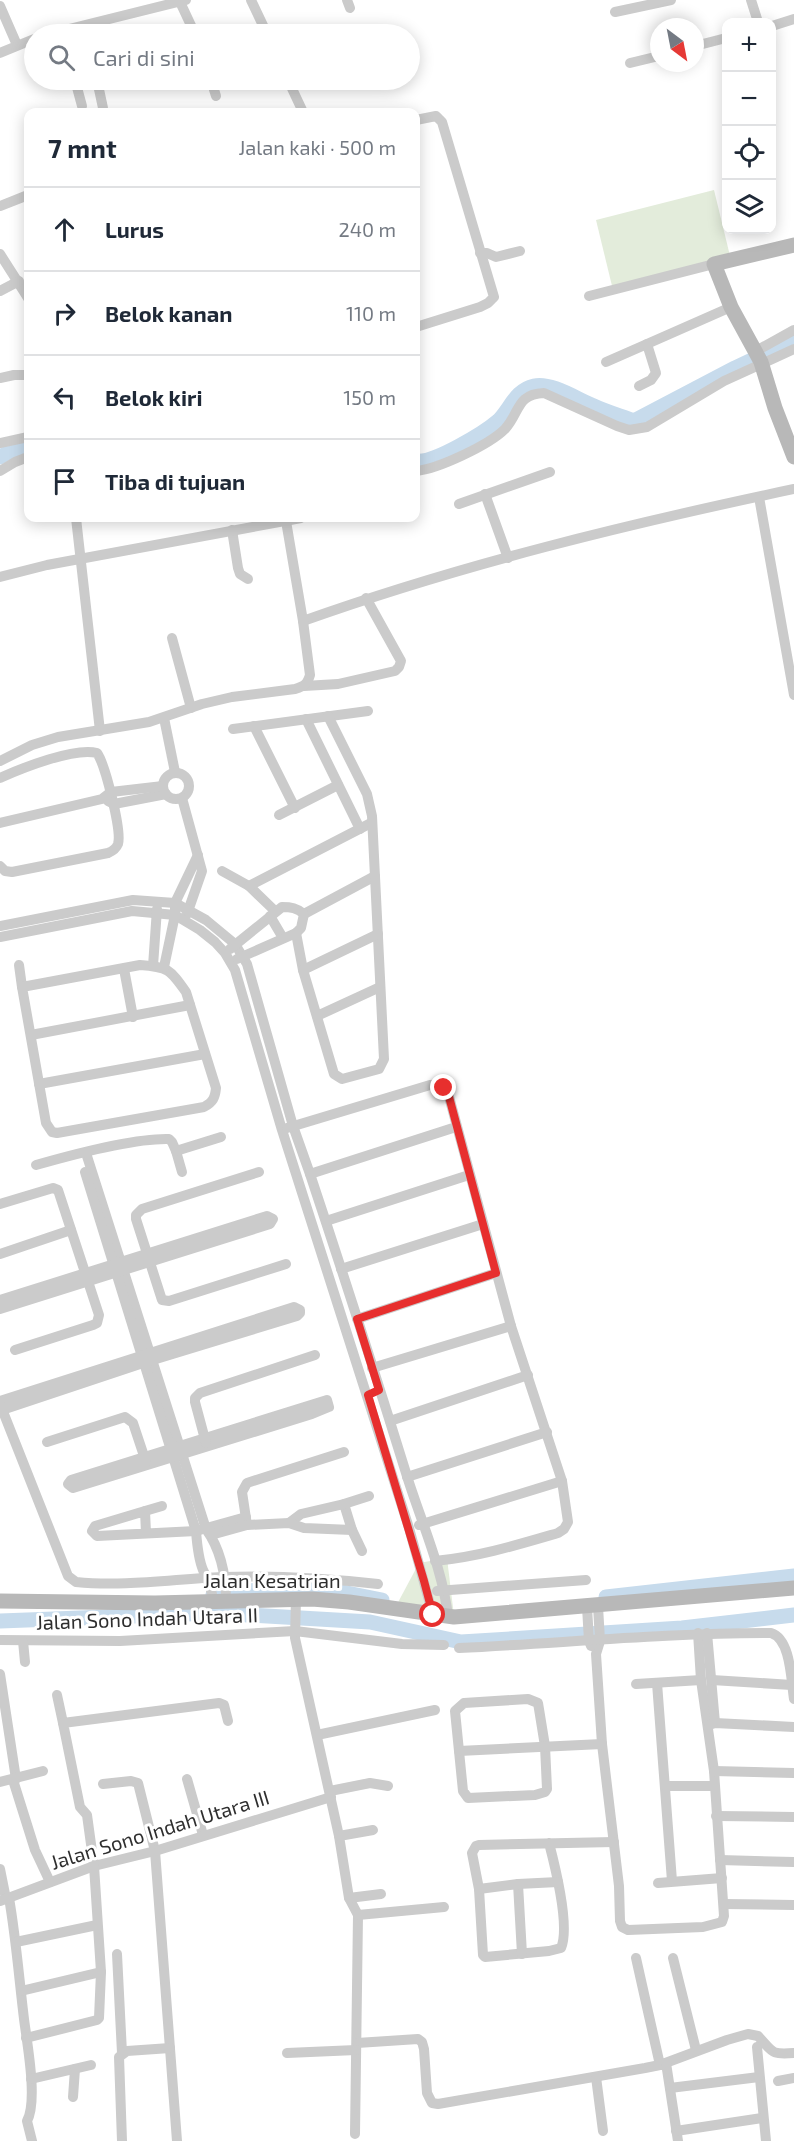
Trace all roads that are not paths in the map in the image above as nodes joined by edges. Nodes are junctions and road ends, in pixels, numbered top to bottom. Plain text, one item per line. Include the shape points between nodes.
1 (251, 0) edge
2 (671, 0) edge
3 (751, 0) edge
4 (183, 1) edge
5 (0, 6) edge
6 (615, 12) dead end
7 (757, 18) edge
8 (794, 19) edge
9 (105, 24) edge
10 (191, 24) edge
11 (262, 24) edge
12 (776, 24) edge
13 (722, 39) edge
14 (24, 43) edge
15 (704, 44) edge
16 (17, 45) junction
17 (0, 53) edge
18 (650, 58) edge
19 (630, 63) dead end
20 (78, 90) edge
21 (100, 90) edge
22 (214, 90) edge
23 (293, 90) edge
24 (216, 96) dead end
25 (82, 106) dead end
26 (104, 108) dead end
27 (301, 108) edge
28 (420, 119) edge
29 (24, 197) edge
30 (0, 206) edge
31 (794, 245) edge
32 (519, 251) dead end
33 (480, 253) junction
34 (0, 254) edge
35 (714, 264) junction
36 (19, 281) junction
37 (24, 290) edge
38 (0, 291) edge
39 (589, 296) dead end
40 (730, 307) junction
41 (420, 326) edge
42 (794, 330) edge
43 (647, 344) junction
44 (794, 349) edge
45 (759, 358) junction
46 (606, 362) dead end
47 (24, 375) edge
48 (0, 378) edge
49 (639, 386) dead end
50 (24, 438) edge
51 (0, 443) edge
52 (794, 457) edge
53 (24, 459) edge
54 (420, 470) edge
55 (0, 471) edge
56 (550, 472) dead end
57 (794, 489) edge
58 (485, 494) junction
59 (759, 497) junction
60 (459, 504) dead end
61 (76, 522) edge
62 (280, 522) edge
63 (286, 522) edge
64 (232, 530) junction
65 (81, 558) junction
66 (508, 558) junction
67 (0, 577) edge
68 (248, 579) dead end
69 (366, 598) junction
70 (303, 621) junction
71 (172, 638) dead end
72 (304, 686) junction
73 (794, 695) edge
74 (191, 708) junction
75 (368, 711) dead end
76 (328, 717) junction
77 (164, 718) junction
78 (306, 719) junction
79 (254, 726) junction
80 (233, 729) dead end
81 (100, 731) junction
82 (0, 761) edge
83 (175, 772) junction
84 (0, 778) edge
85 (338, 785) junction
86 (164, 790) junction
87 (109, 798) junction
88 (182, 798) junction
89 (295, 808) junction
90 (279, 815) dead end
91 (0, 823) edge
92 (371, 823) junction
93 (360, 829) junction
94 (198, 855) junction
95 (0, 866) edge
96 (222, 871) dead end
97 (375, 876) junction
98 (249, 886) junction
99 (156, 901) junction
100 (175, 903) junction
101 (157, 914) junction
102 (273, 914) junction
103 (304, 914) junction
104 (183, 915) junction
105 (0, 926) edge
106 (296, 933) junction
107 (378, 934) junction
108 (0, 937) edge
109 (283, 938) junction
110 (235, 944) junction
111 (243, 955) junction
112 (228, 958) junction
113 (19, 965) dead end
114 (159, 966) junction
115 (124, 969) junction
116 (303, 970) junction
117 (22, 987) junction
118 (380, 987) junction
119 (190, 1005) junction
120 (317, 1016) junction
121 (133, 1017) junction
122 (266, 1029) junction
123 (255, 1032) junction
124 (31, 1035) junction
125 (205, 1054) junction
126 (39, 1084) junction
127 (277, 1090) junction
128 (456, 1127) junction
129 (288, 1128) junction
130 (221, 1137) dead end
131 (292, 1142) junction
132 (176, 1151) junction
133 (83, 1154) junction
134 (36, 1165) dead end
135 (182, 1172) dead end
136 (259, 1172) dead end
137 (310, 1174) junction
138 (469, 1175) junction
139 (0, 1204) edge
140 (326, 1221) junction
141 (483, 1224) junction
142 (71, 1230) junction
143 (219, 1235) dead end
144 (0, 1254) edge
145 (149, 1258) junction
146 (286, 1264) dead end
147 (118, 1267) junction
148 (341, 1269) junction
149 (496, 1273) junction
150 (86, 1277) junction
151 (346, 1286) junction
152 (333, 1290) junction
153 (25, 1297) junction
154 (350, 1299) junction
155 (0, 1300) edge
156 (338, 1303) junction
157 (0, 1309) edge
158 (357, 1319) junction
159 (512, 1326) junction
160 (230, 1332) junction
161 (15, 1350) dead end
162 (315, 1355) dead end
163 (146, 1358) junction
164 (372, 1368) junction
165 (528, 1375) junction
166 (380, 1394) junction
167 (369, 1399) junction
168 (1, 1405) edge
169 (279, 1420) dead end
170 (390, 1421) junction
171 (547, 1432) junction
172 (48, 1442) dead end
173 (206, 1442) junction
174 (176, 1452) junction
175 (344, 1452) dead end
176 (146, 1461) junction
177 (407, 1477) junction
178 (562, 1481) junction
179 (369, 1496) dead end
180 (344, 1504) junction
181 (162, 1506) dead end
182 (145, 1511) junction
183 (246, 1521) junction
184 (289, 1523) junction
185 (426, 1528) junction
186 (352, 1530) junction
187 (204, 1532) junction
188 (146, 1533) junction
189 (410, 1534) junction
190 (362, 1551) dead end
191 (435, 1561) junction
192 (586, 1580) dead end
193 (210, 1582) junction
194 (378, 1584) dead end
195 (794, 1588) edge
196 (221, 1594) junction
197 (0, 1601) edge
198 (295, 1602) junction
199 (438, 1605) junction
200 (593, 1609) junction
201 (294, 1627) junction
202 (703, 1633) junction
203 (594, 1638) junction
204 (0, 1640) edge
205 (23, 1641) junction
206 (444, 1645) dead end
207 (459, 1648) dead end
208 (25, 1662) dead end
209 (0, 1674) edge
210 (707, 1680) junction
211 (657, 1683) junction
212 (636, 1684) dead end
213 (792, 1684) junction
214 (57, 1695) dead end
215 (794, 1699) edge
216 (435, 1710) dead end
217 (228, 1721) dead end
218 (63, 1723) junction
219 (712, 1724) junction
220 (794, 1727) edge
221 (317, 1735) junction
222 (602, 1744) junction
223 (545, 1746) junction
224 (459, 1751) junction
225 (714, 1771) junction
226 (43, 1772) dead end
227 (794, 1773) edge
228 (187, 1779) dead end
229 (15, 1780) junction
230 (0, 1782) edge
231 (103, 1784) dead end
232 (388, 1786) dead end
233 (666, 1786) junction
234 (714, 1786) junction
235 (331, 1794) junction
236 (716, 1816) junction
237 (794, 1817) edge
238 (373, 1830) dead end
239 (203, 1835) junction
240 (339, 1836) junction
241 (614, 1842) junction
242 (549, 1844) junction
243 (155, 1851) junction
244 (720, 1860) junction
245 (794, 1862) edge
246 (94, 1866) junction
247 (0, 1869) edge
248 (722, 1878) junction
249 (672, 1881) junction
250 (50, 1882) junction
251 (558, 1882) junction
252 (658, 1882) dead end
253 (518, 1884) junction
254 (479, 1889) junction
255 (381, 1894) dead end
256 (349, 1898) junction
257 (5, 1899) edge
258 (724, 1904) junction
259 (794, 1905) edge
260 (444, 1907) dead end
261 (358, 1915) junction
262 (97, 1925) junction
263 (16, 1942) junction
264 (117, 1954) dead end
265 (522, 1954) junction
266 (636, 1958) dead end
267 (674, 1958) dead end
268 (101, 1972) junction
269 (21, 1991) junction
270 (26, 2038) junction
271 (357, 2047) junction
272 (757, 2047) dead end
273 (170, 2048) junction
274 (696, 2050) junction
275 (122, 2053) junction
276 (288, 2053) dead end
277 (794, 2053) edge
278 (663, 2064) junction
279 (91, 2065) dead end
280 (75, 2069) junction
281 (596, 2077) junction
282 (759, 2077) junction
283 (794, 2078) edge
284 (31, 2079) junction
285 (778, 2081) dead end
286 (670, 2088) junction
287 (73, 2097) dead end
288 (762, 2118) junction
289 (603, 2131) dead end
290 (355, 2134) dead end
291 (677, 2136) edge
292 (32, 2141) edge
293 (122, 2141) edge
294 (177, 2141) edge
295 (766, 2141) edge

1 - 11 street
2 - 6 street
3 - 7 street
4 - 9 street
4 - 10 street
5 - 16 street
8 - 12 street
13 - 15 street
14 - 16 street
16 - 17 street
18 - 19 street
20 - 25 street
21 - 26 street
22 - 24 street
23 - 27 street
28 - 33 street via 436,116 442,122
29 - 30 street
31 - 35 street
32 - 33 street via 496,257
33 - 41 street via 492,300
34 - 36 street
35 - 39 street
35 - 40 street
36 - 37 street
36 - 38 street
40 - 43 street
40 - 45 street
42 - 45 street
43 - 46 street
43 - 49 street via 656,373
44 - 45 street
45 - 52 street
45 - 54 street via 660,420 638,429 623,428 544,393 536,394 525,399 504,430 492,438 438,466
47 - 48 street
50 - 51 street
53 - 55 street
56 - 58 street
57 - 59 street
58 - 60 street
58 - 66 street
59 - 66 street
59 - 73 street
61 - 65 street
62 - 64 street
63 - 70 street
64 - 65 street
64 - 68 street via 238,568
65 - 67 street
65 - 81 street
66 - 69 street
69 - 70 street
69 - 72 street via 400,661 399,667 338,684
70 - 72 street via 310,675
71 - 74 street
72 - 74 street
74 - 77 street
75 - 76 street
76 - 78 street
76 - 92 street via 367,794
77 - 81 street
77 - 83 street
78 - 79 street
78 - 85 street
79 - 80 street
79 - 89 street
81 - 82 street via 42,741
83 - 86 street via 165,779
83 - 88 street via 183,774 190,786
84 - 87 street via 45,761 94,752 99,756
85 - 89 street
85 - 93 street
86 - 87 street
86 - 88 street via 176,799
87 - 91 street
87 - 95 street via 119,841 113,851 12,872
88 - 94 street
89 - 90 street
92 - 93 street
92 - 97 street
93 - 98 street
94 - 100 street
94 - 104 street via 202,870
96 - 98 street
97 - 103 street
97 - 107 street
98 - 102 street
99 - 100 street
99 - 101 street
99 - 105 street via 133,900
100 - 104 street
101 - 104 street
101 - 108 street via 132,911
101 - 114 street
102 - 103 street via 290,907
102 - 109 street
102 - 110 street
103 - 106 street
104 - 110 street via 206,920
104 - 112 street
104 - 114 street
106 - 109 street
106 - 116 street
107 - 116 street
107 - 118 street
109 - 111 street
110 - 111 street
110 - 112 street
111 - 112 street
111 - 122 street
112 - 123 street
113 - 117 street
114 - 115 street
114 - 119 street via 179,981
115 - 117 street
115 - 121 street
116 - 120 street
117 - 124 street
118 - 120 street
118 - 120 street via 384,1059 379,1069 337,1078
119 - 121 street
119 - 125 street
121 - 124 street
122 - 123 street
122 - 127 street
123 - 127 street
124 - 126 street
125 - 126 street
125 - 126 street via 216,1096 204,1107 57,1133 48,1128
127 - 129 street
128 - 129 street via 448,1093 437,1084
128 - 137 street
128 - 138 street
129 - 131 street
130 - 132 street
131 - 137 street
131 - 152 street
132 - 133 street via 172,1142 164,1139
132 - 135 street
133 - 134 street
133 - 147 street
136 - 145 street via 142,1209 136,1219
137 - 140 street
138 - 140 street
138 - 141 street
139 - 142 street via 56,1188
140 - 148 street
141 - 148 street
141 - 149 street
142 - 144 street
142 - 150 street
143 - 145 street
145 - 146 street via 162,1300 169,1301
145 - 147 street
147 - 150 street
147 - 163 street
148 - 151 street
149 - 158 street
149 - 159 street
150 - 153 street
150 - 161 street via 99,1315 97,1323
151 - 152 street
151 - 154 street
152 - 156 street
153 - 155 street
153 - 157 street
154 - 156 street
154 - 158 street
156 - 167 street
158 - 164 street
159 - 164 street
159 - 165 street
160 - 160 street via 294,1307 300,1310 297,1316
160 - 163 street
162 - 173 street via 200,1393 195,1402
163 - 168 street
163 - 174 street
164 - 166 street
165 - 170 street
165 - 171 street
166 - 167 street
166 - 170 street
167 - 189 street
168 - 193 street via 72,1579
169 - 173 street
170 - 177 street
171 - 177 street
171 - 178 street
172 - 176 street via 125,1416 133,1423
173 - 174 street
174 - 176 street
174 - 187 street
175 - 183 street via 247,1483 242,1492
176 - 176 street via 73,1488 68,1484 71,1480
177 - 185 street
178 - 185 street
178 - 191 street via 568,1522 558,1533 501,1550
179 - 180 street
180 - 184 street via 301,1514
180 - 186 street
181 - 182 street
182 - 188 street
182 - 188 street via 95,1526 92,1532 97,1536
183 - 184 street
183 - 187 street
184 - 186 street via 304,1528
185 - 189 street
185 - 191 street
186 - 190 street
187 - 188 street
187 - 193 street via 201,1561
187 - 196 street via 216,1544
189 - 199 street
191 - 199 street
192 - 199 street
193 - 196 street
193 - 196 street
194 - 196 street via 287,1576
195 - 200 street, Jalan Kesatrian
196 - 197 street, Jalan Kesatrian
196 - 198 street, Jalan Kesatrian
198 - 199 street, Jalan Kesatrian
198 - 201 street
199 - 200 street, Jalan Kesatrian
200 - 203 street
201 - 205 street, Jalan Sono Indah Utara II via 120,1641
201 - 206 street, Jalan Sono Indah Utara II via 373,1641
201 - 221 street
202 - 203 street
202 - 210 street
202 - 213 street via 777,1635 785,1644
203 - 207 street
203 - 222 street
204 - 205 street, Jalan Sono Indah Utara II
205 - 208 street
209 - 229 street
210 - 211 street
210 - 213 street
210 - 219 street
211 - 212 street
211 - 233 street
213 - 215 street
214 - 218 street
216 - 221 street
217 - 218 street via 224,1705 219,1703
218 - 246 street via 80,1807 87,1815
219 - 220 street
219 - 225 street
221 - 235 street
222 - 223 street
222 - 241 street
223 - 224 street
223 - 224 street via 538,1703 528,1699 459,1706 455,1717
223 - 224 street via 545,1792 472,1800 463,1791
225 - 227 street
225 - 234 street
226 - 229 street
228 - 239 street
229 - 230 street
229 - 250 street via 32,1841
231 - 243 street via 138,1783
232 - 235 street, Jalan Sono Indah Utara III via 370,1783
233 - 234 street
233 - 249 street
234 - 236 street
235 - 239 street, Jalan Sono Indah Utara III
235 - 240 street
236 - 237 street
236 - 244 street
238 - 240 street
239 - 243 street, Jalan Sono Indah Utara III
240 - 256 street
241 - 242 street
241 - 258 street via 622,1927 639,1930 713,1925 722,1922
242 - 251 street
242 - 254 street via 476,1846 472,1853
243 - 246 street, Jalan Sono Indah Utara III
243 - 273 street
244 - 245 street
244 - 248 street
246 - 250 street, Jalan Sono Indah Utara III
246 - 262 street
247 - 257 street
248 - 249 street
248 - 258 street
249 - 252 street
250 - 257 street, Jalan Sono Indah Utara III
251 - 253 street
251 - 265 street via 561,1948
253 - 254 street
253 - 265 street
254 - 265 street via 483,1955
255 - 256 street
256 - 261 street
257 - 263 street
258 - 259 street
260 - 261 street
261 - 271 street
262 - 263 street
262 - 268 street
263 - 269 street
264 - 275 street
266 - 278 street
267 - 274 street
268 - 269 street
268 - 270 street via 97,2020
269 - 270 street
270 - 284 street
271 - 276 street
271 - 281 street via 418,2039 424,2049 427,2093 432,2103 438,2104
271 - 290 street
272 - 282 street
273 - 275 street
273 - 294 street
274 - 277 street via 748,2034 758,2036 778,2055
274 - 278 street
275 - 293 street via 118,2069
278 - 281 street
278 - 286 street
279 - 280 street
280 - 284 street
280 - 287 street
281 - 289 street
282 - 286 street
282 - 288 street
283 - 285 street
284 - 292 street via 31,2114 27,2121
286 - 291 street
288 - 291 street
288 - 295 street

